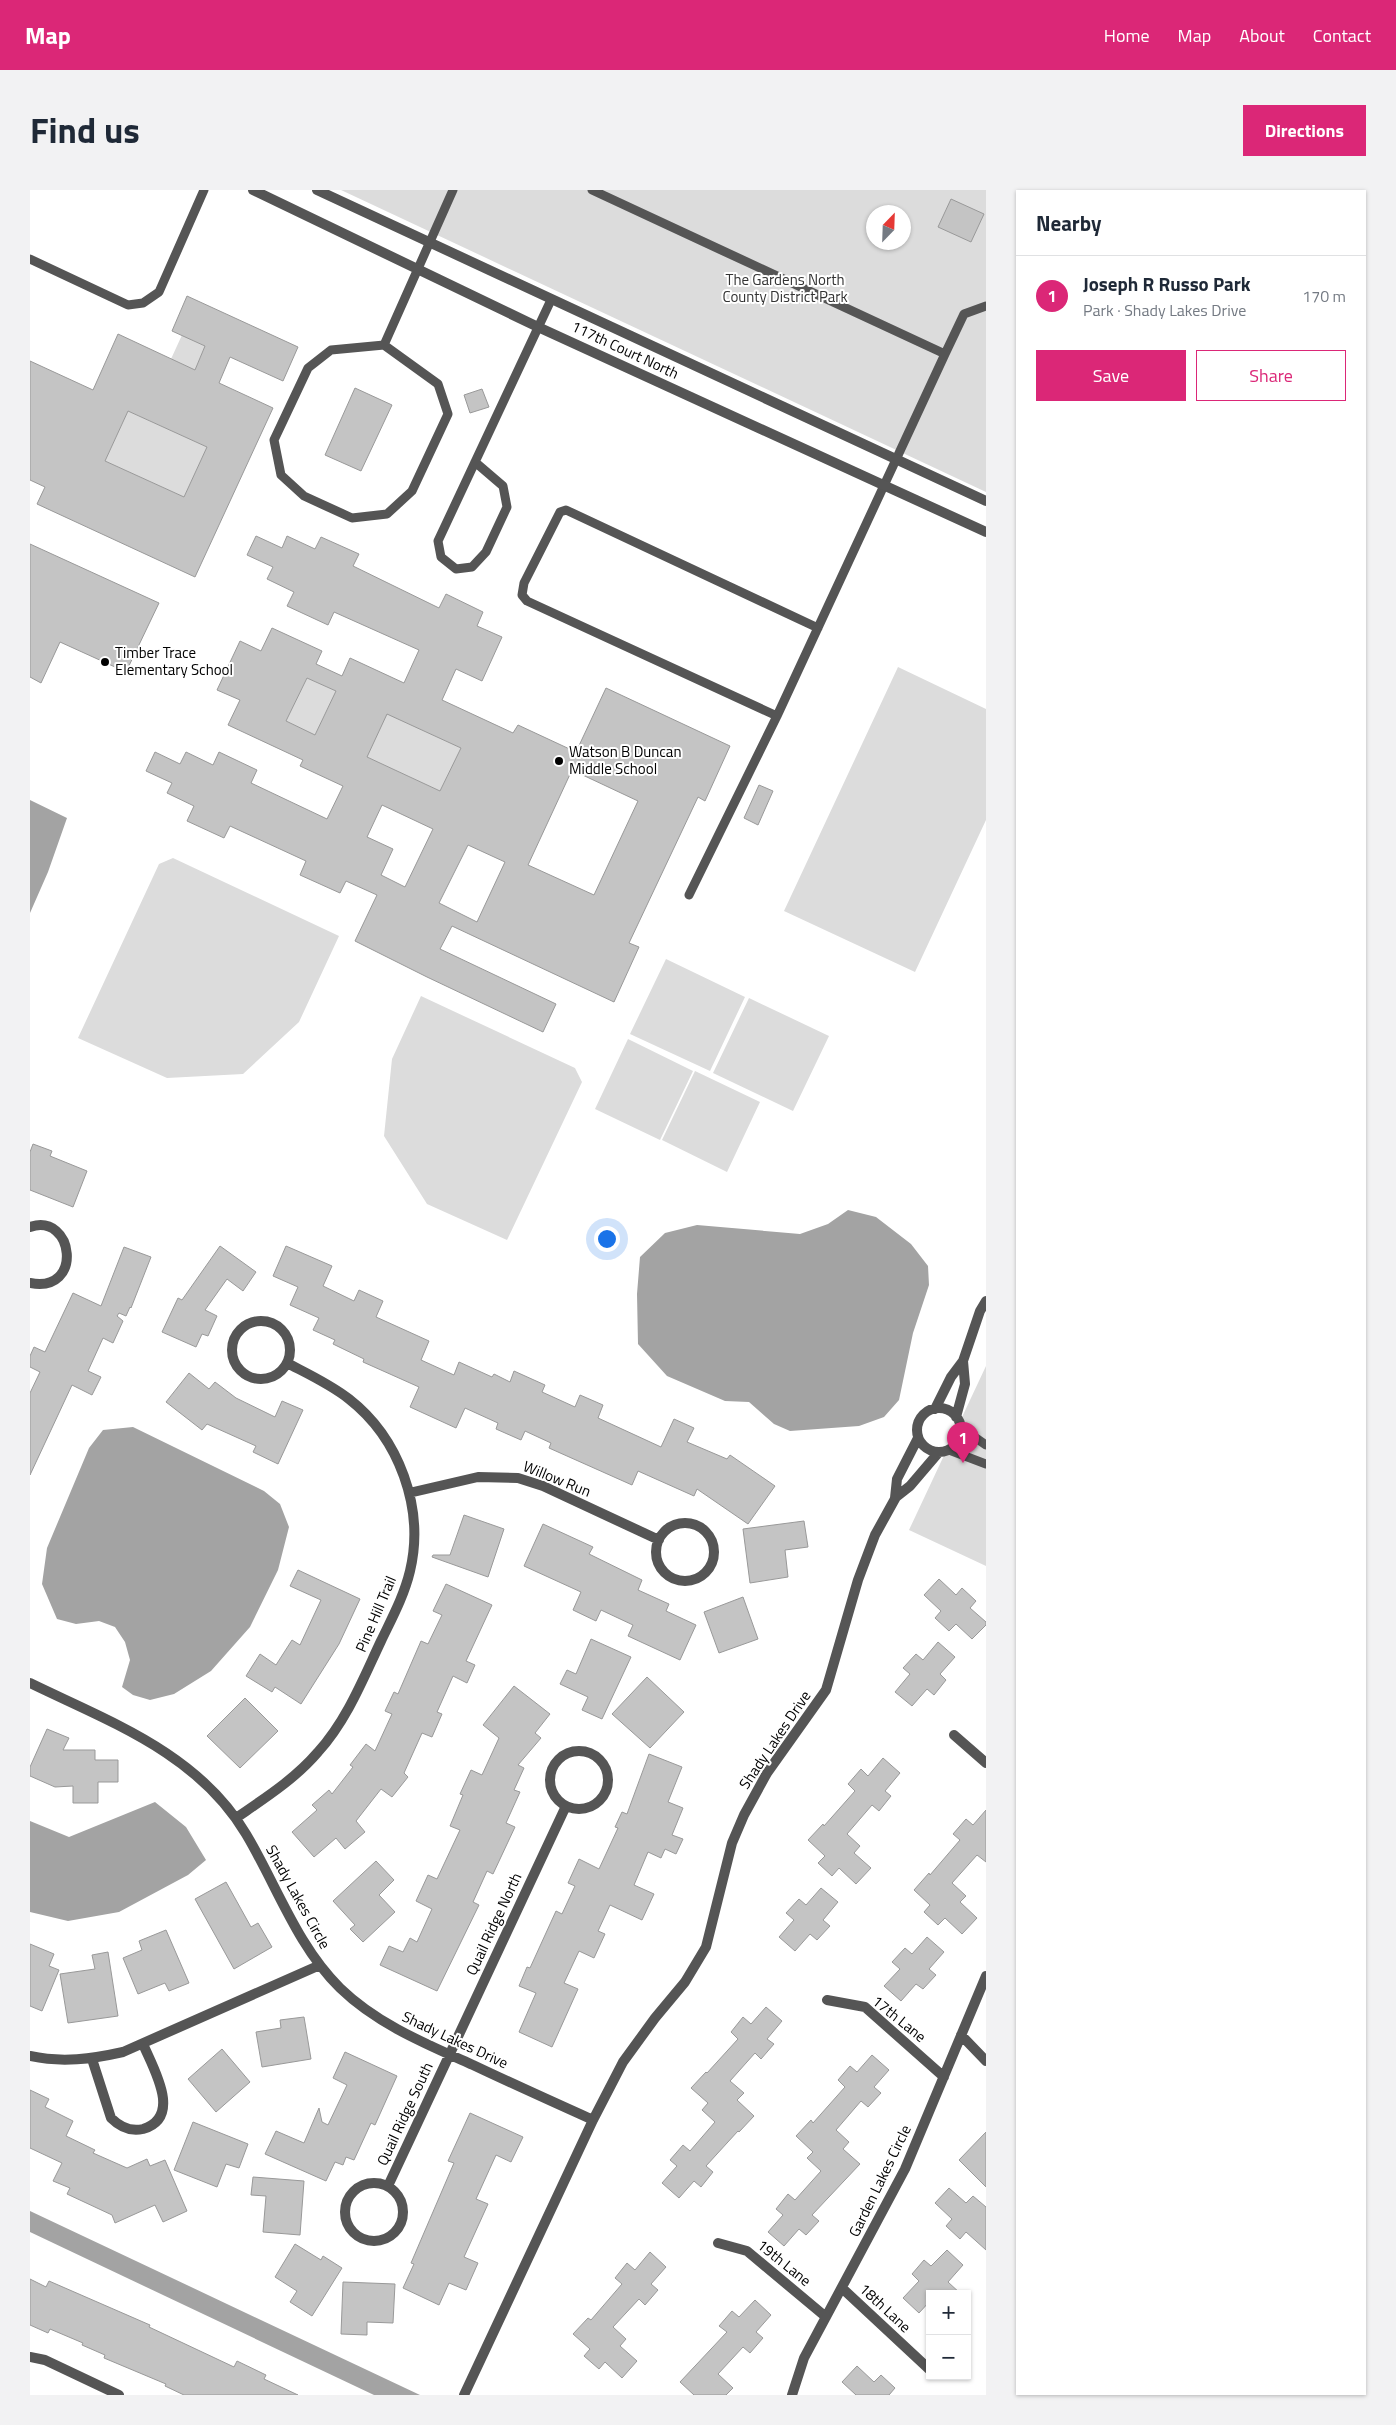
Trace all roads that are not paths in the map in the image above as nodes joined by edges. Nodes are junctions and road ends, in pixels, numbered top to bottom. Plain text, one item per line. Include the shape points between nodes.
1 (204, 190) edge
2 (253, 190) edge
3 (317, 190) edge
4 (453, 190) edge
5 (592, 190) edge
6 (429, 241) junction
7 (30, 259) edge
8 (417, 268) junction
9 (551, 300) junction
10 (986, 306) edge
11 (538, 326) junction
12 (384, 345) junction
13 (945, 354) junction
14 (895, 459) junction
15 (475, 462) junction
16 (883, 486) junction
17 (986, 501) edge
18 (986, 532) edge
19 (818, 628) junction
20 (777, 716) junction
21 (689, 895) dead end
22 (30, 1227) edge
23 (30, 1283) edge
24 (986, 1301) edge
25 (963, 1360) junction
26 (287, 1363) junction
27 (934, 1409) junction
28 (958, 1422) junction
29 (918, 1438) junction
30 (986, 1445) edge
31 (944, 1451) junction
32 (986, 1464) edge
33 (409, 1493) junction
34 (895, 1498) junction
35 (659, 1540) junction
36 (30, 1683) edge
37 (954, 1735) dead end
38 (986, 1763) edge
39 (566, 1806) junction
40 (236, 1818) junction
41 (320, 1965) junction
42 (986, 1976) edge
43 (828, 2000) dead end
44 (961, 2035) junction
45 (143, 2044) junction
46 (449, 2055) junction
47 (30, 2056) edge
48 (92, 2059) junction
49 (986, 2060) edge
50 (944, 2077) junction
51 (593, 2120) junction
52 (388, 2186) junction
53 (718, 2243) dead end
54 (842, 2288) junction
55 (826, 2317) junction
56 (30, 2357) edge
57 (926, 2366) edge
58 (119, 2395) edge
59 (464, 2395) edge
60 (792, 2395) edge

1 - 7 lane via 159,292 143,303 128,305
2 - 8 street, 117th Court North
3 - 6 street, 117th Court North
4 - 6 lane
5 - 13 lane
6 - 8 lane
6 - 9 street, 117th Court North
8 - 11 street, 117th Court North
8 - 12 lane
9 - 11 lane
9 - 14 street, 117th Court North
10 - 13 lane via 964,314
11 - 15 lane
11 - 16 street, 117th Court North
12 - 12 lane via 331,350 308,368 274,440 281,475 304,496 352,518 387,514 412,491 448,414 438,384
13 - 14 lane
14 - 16 lane
14 - 17 street, 117th Court North
15 - 15 lane via 438,540 441,557 456,569 472,567 486,552 507,508 503,486
16 - 18 street, 117th Court North
16 - 19 lane
19 - 20 lane
19 - 20 lane via 566,510 560,512 524,583 522,595 527,601
20 - 21 lane
22 - 23 street via 53,1229 61,1236 68,1252 63,1272 52,1281
24 - 25 street
25 - 27 street
25 - 28 street via 965,1384
26 - 26 street via 288,1339 275,1324 255,1321 236,1334 232,1358 244,1375 264,1380 274,1377
26 - 33 street, Pine Hill Trail via 328,1384 368,1417 392,1448
27 - 28 street via 946,1410
27 - 29 street via 917,1425
28 - 30 lane
28 - 31 street via 959,1440
29 - 31 street via 926,1448
29 - 34 street, Shady Lakes Drive via 897,1479
31 - 32 lane
31 - 34 street, Shady Lakes Drive
33 - 35 street, Willow Run via 478,1476 518,1478 543,1486
33 - 40 street, Pine Hill Trail via 414,1536 410,1570 403,1595 351,1704 318,1752 292,1777
34 - 51 street, Shady Lakes Drive via 875,1535 858,1580 826,1690 767,1773 732,1843 706,1947 685,1982 624,2062
35 - 35 street via 657,1560 668,1576 678,1580 699,1578 714,1560 713,1541 699,1526 679,1523 667,1529
36 - 40 street, Shady Lakes Circle via 169,1753 202,1780
37 - 38 street
39 - 39 street via 581,1809 592,1806 603,1797 608,1778 593,1754 573,1751 554,1764 550,1788
39 - 46 street, Quail Ridge North
40 - 41 street, Shady Lakes Circle
41 - 45 street, Shady Lakes Circle
41 - 46 street, Shady Lakes Drive via 361,2007 385,2024
42 - 44 street, Garden Lakes Circle
43 - 50 street, 17th Lane via 864,2007
44 - 49 street
44 - 50 street, Garden Lakes Circle
45 - 48 street, Shady Lakes Circle
45 - 48 street via 164,2098 159,2118 138,2130 128,2130 111,2118
46 - 51 street, Shady Lakes Drive
46 - 52 street, Quail Ridge South
47 - 48 street, Shady Lakes Circle
50 - 54 street, Garden Lakes Circle via 905,2169
51 - 59 street, Shady Lakes Drive
52 - 52 street, Quail Ridge South via 368,2183 349,2196 345,2220 357,2236 376,2241 387,2238 398,2229 402,2220 401,2201
53 - 55 street, 19th Lane via 747,2251
54 - 55 street, Garden Lakes Circle
54 - 57 street, 18th Lane
55 - 60 street, Garden Lakes Circle via 804,2358
56 - 58 street via 45,2360

